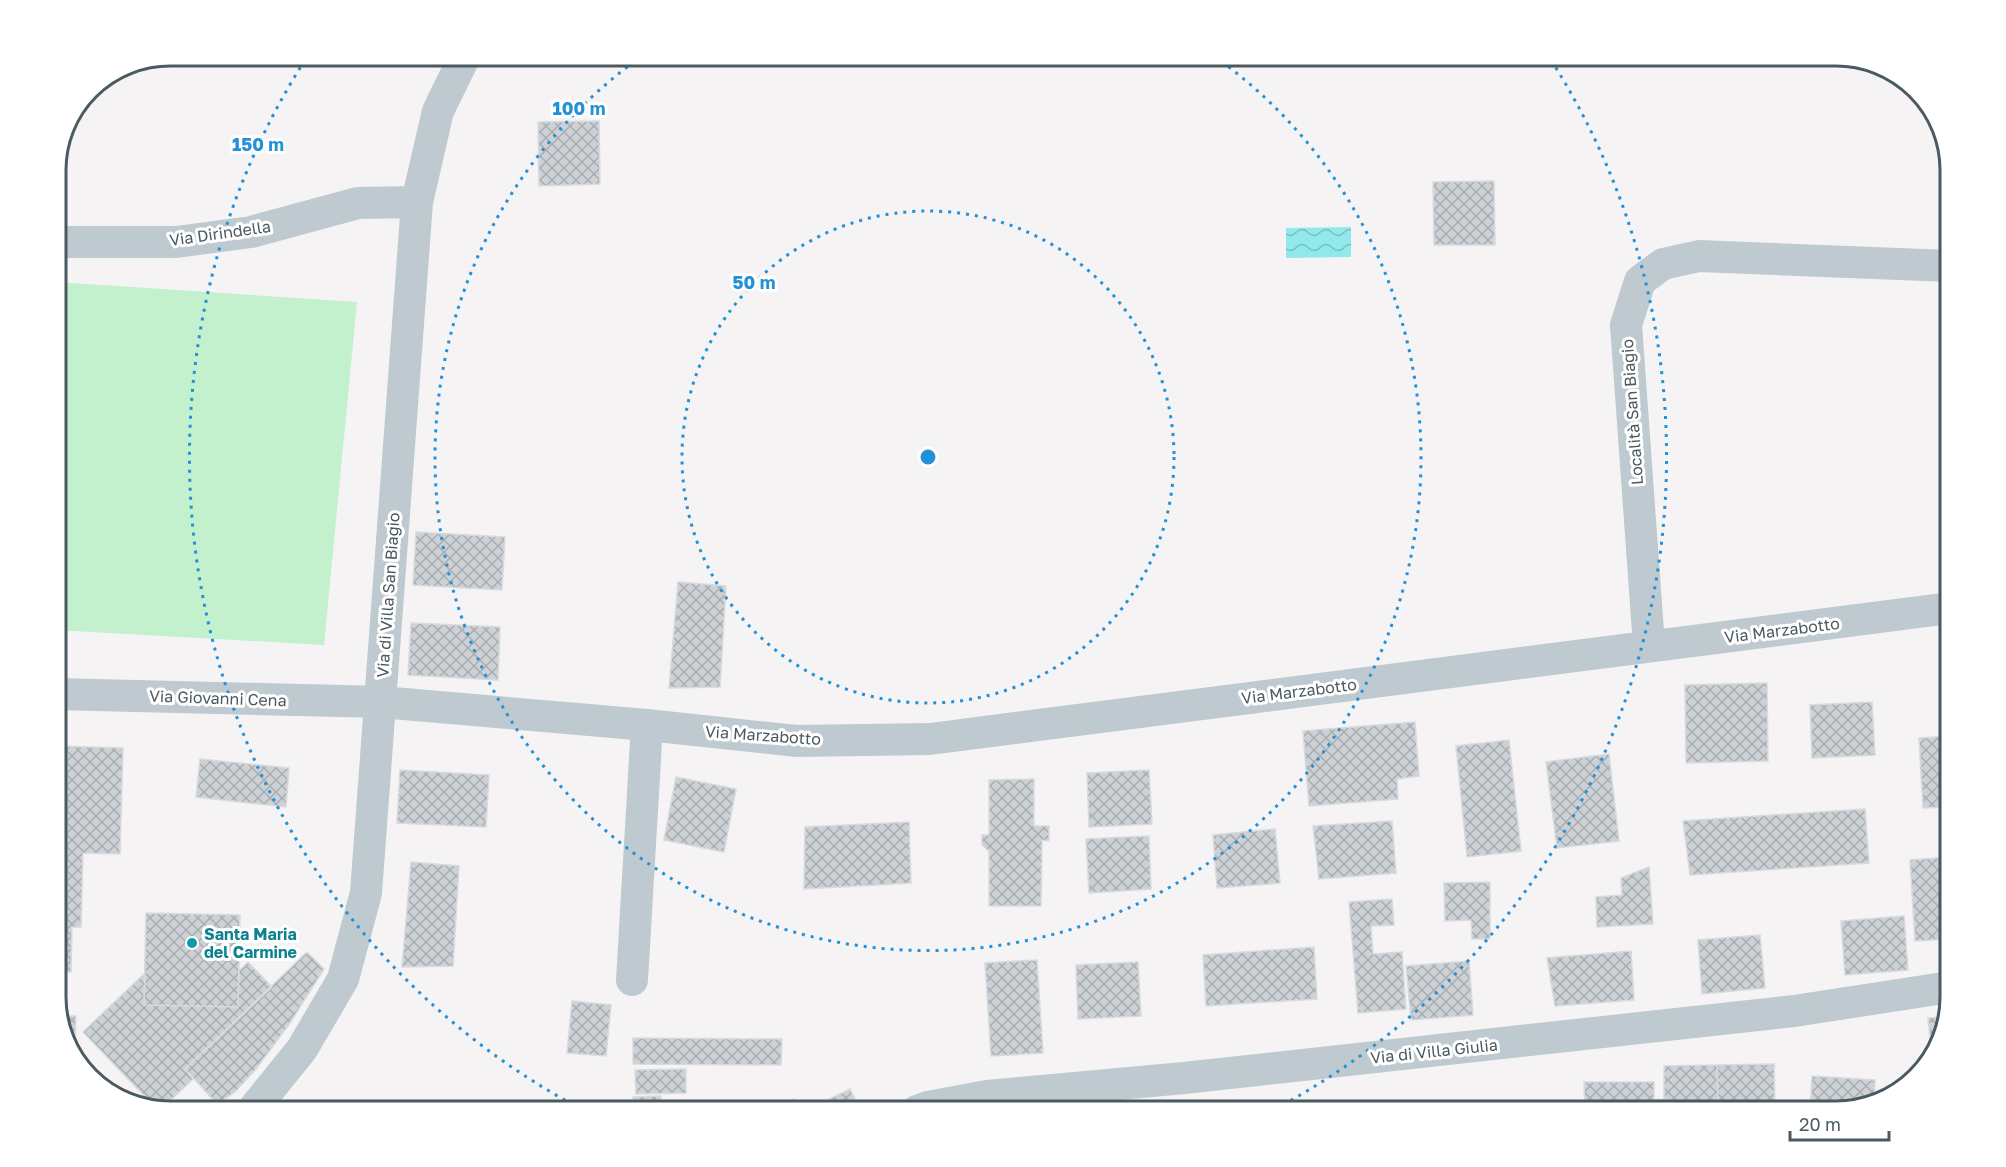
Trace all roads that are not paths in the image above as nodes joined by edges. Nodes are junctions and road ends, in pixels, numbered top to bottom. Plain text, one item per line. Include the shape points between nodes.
1 (460, 66) edge
2 (417, 202) junction
3 (66, 242) edge
4 (1940, 266) edge
5 (1940, 609) edge
6 (1649, 646) junction
7 (66, 694) edge
8 (381, 702) junction
9 (647, 725) junction
10 (632, 980) dead end
11 (1940, 989) edge
12 (261, 1101) edge
13 (960, 1101) edge

1 - 2 street, Via di Villa San Biagio via 438,111
2 - 3 street, Via Dirindella via 358,203 251,232 176,242
2 - 8 street, Via di Villa San Biagio
4 - 6 street, Località San Biagio via 1699,256 1663,264 1640,281 1626,325
5 - 6 street, Via Marzabotto
6 - 9 street, Via Marzabotto via 930,739 797,741
7 - 8 street, Via Giovanni Cena
8 - 9 street, Via Marzabotto
8 - 12 street, Via di Villa San Biagio via 366,893 343,979 302,1049
9 - 10 street
11 - 13 street, Via di Villa Giulia via 1794,1011

